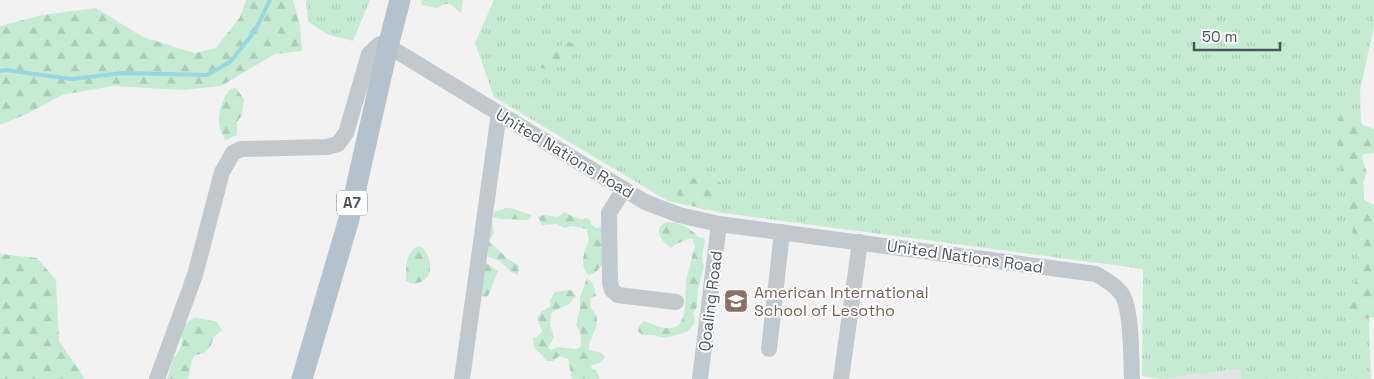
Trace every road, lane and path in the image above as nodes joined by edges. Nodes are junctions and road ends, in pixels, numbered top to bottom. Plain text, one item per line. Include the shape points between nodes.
1 (400, 0) edge
2 (388, 46) junction
3 (499, 113) junction
4 (624, 189) junction
5 (719, 224) junction
6 (782, 232) junction
7 (860, 242) junction
8 (676, 302) dead end
9 (769, 350) dead end
10 (158, 379) edge
11 (302, 379) edge
12 (462, 379) edge
13 (700, 379) edge
14 (841, 379) edge
15 (1132, 379) edge

1 - 2 main road, A7
2 - 3 street, United Nations Road
2 - 10 street via 380,44 369,54 346,133 338,144 241,149 233,153 222,172 195,275
2 - 11 main road, A7 via 349,219
3 - 4 street, United Nations Road
3 - 12 street
4 - 5 street, United Nations Road via 645,202 679,215
4 - 8 street via 609,213 612,290 618,295
5 - 6 street, United Nations Road
5 - 13 street, Qoaling Road
6 - 7 street, United Nations Road
6 - 9 street
7 - 14 street
7 - 15 street, United Nations Road via 1096,274 1113,284 1127,307

